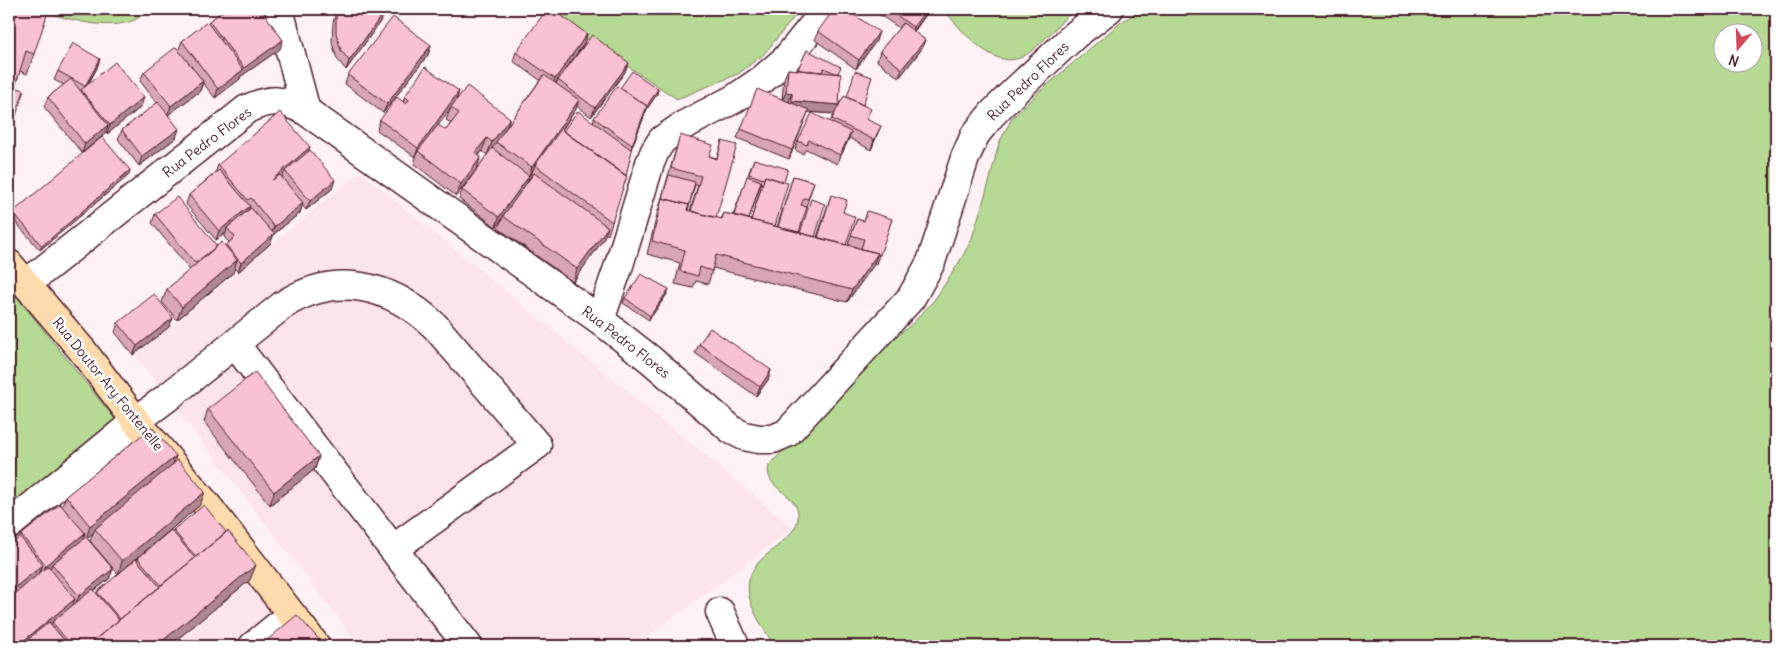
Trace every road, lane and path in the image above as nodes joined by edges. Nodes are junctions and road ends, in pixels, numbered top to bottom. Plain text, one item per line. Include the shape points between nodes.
1 (279, 9) edge
2 (1109, 9) edge
3 (816, 22) dead end
4 (306, 111) junction
5 (18, 274) edge
6 (600, 320) junction
7 (235, 344) junction
8 (136, 421) junction
9 (9, 526) edge
10 (393, 549) junction
11 (720, 612) dead end
12 (291, 615) junction
13 (253, 646) edge
14 (316, 646) edge
15 (468, 646) edge
16 (735, 646) edge

1 - 4 street
2 - 6 street, Rua Pedro Flores via 1017,89 975,135 931,262 911,298 787,433 773,439 759,439 732,430
3 - 6 street via 786,59 763,79 662,140 650,163
4 - 5 street, Rua Pedro Flores via 284,101 272,100 247,109
4 - 6 street, Rua Pedro Flores
5 - 8 main road, Rua Doutor Ary Fontenelle
7 - 8 street
7 - 10 street
7 - 10 street via 297,296 324,288 347,286 382,291 400,299 435,326 537,445
8 - 9 street
8 - 12 main road, Rua Doutor Ary Fontenelle via 198,511
10 - 15 street
11 - 16 street
12 - 13 street
12 - 14 main road, Rua Doutor Ary Fontenelle

